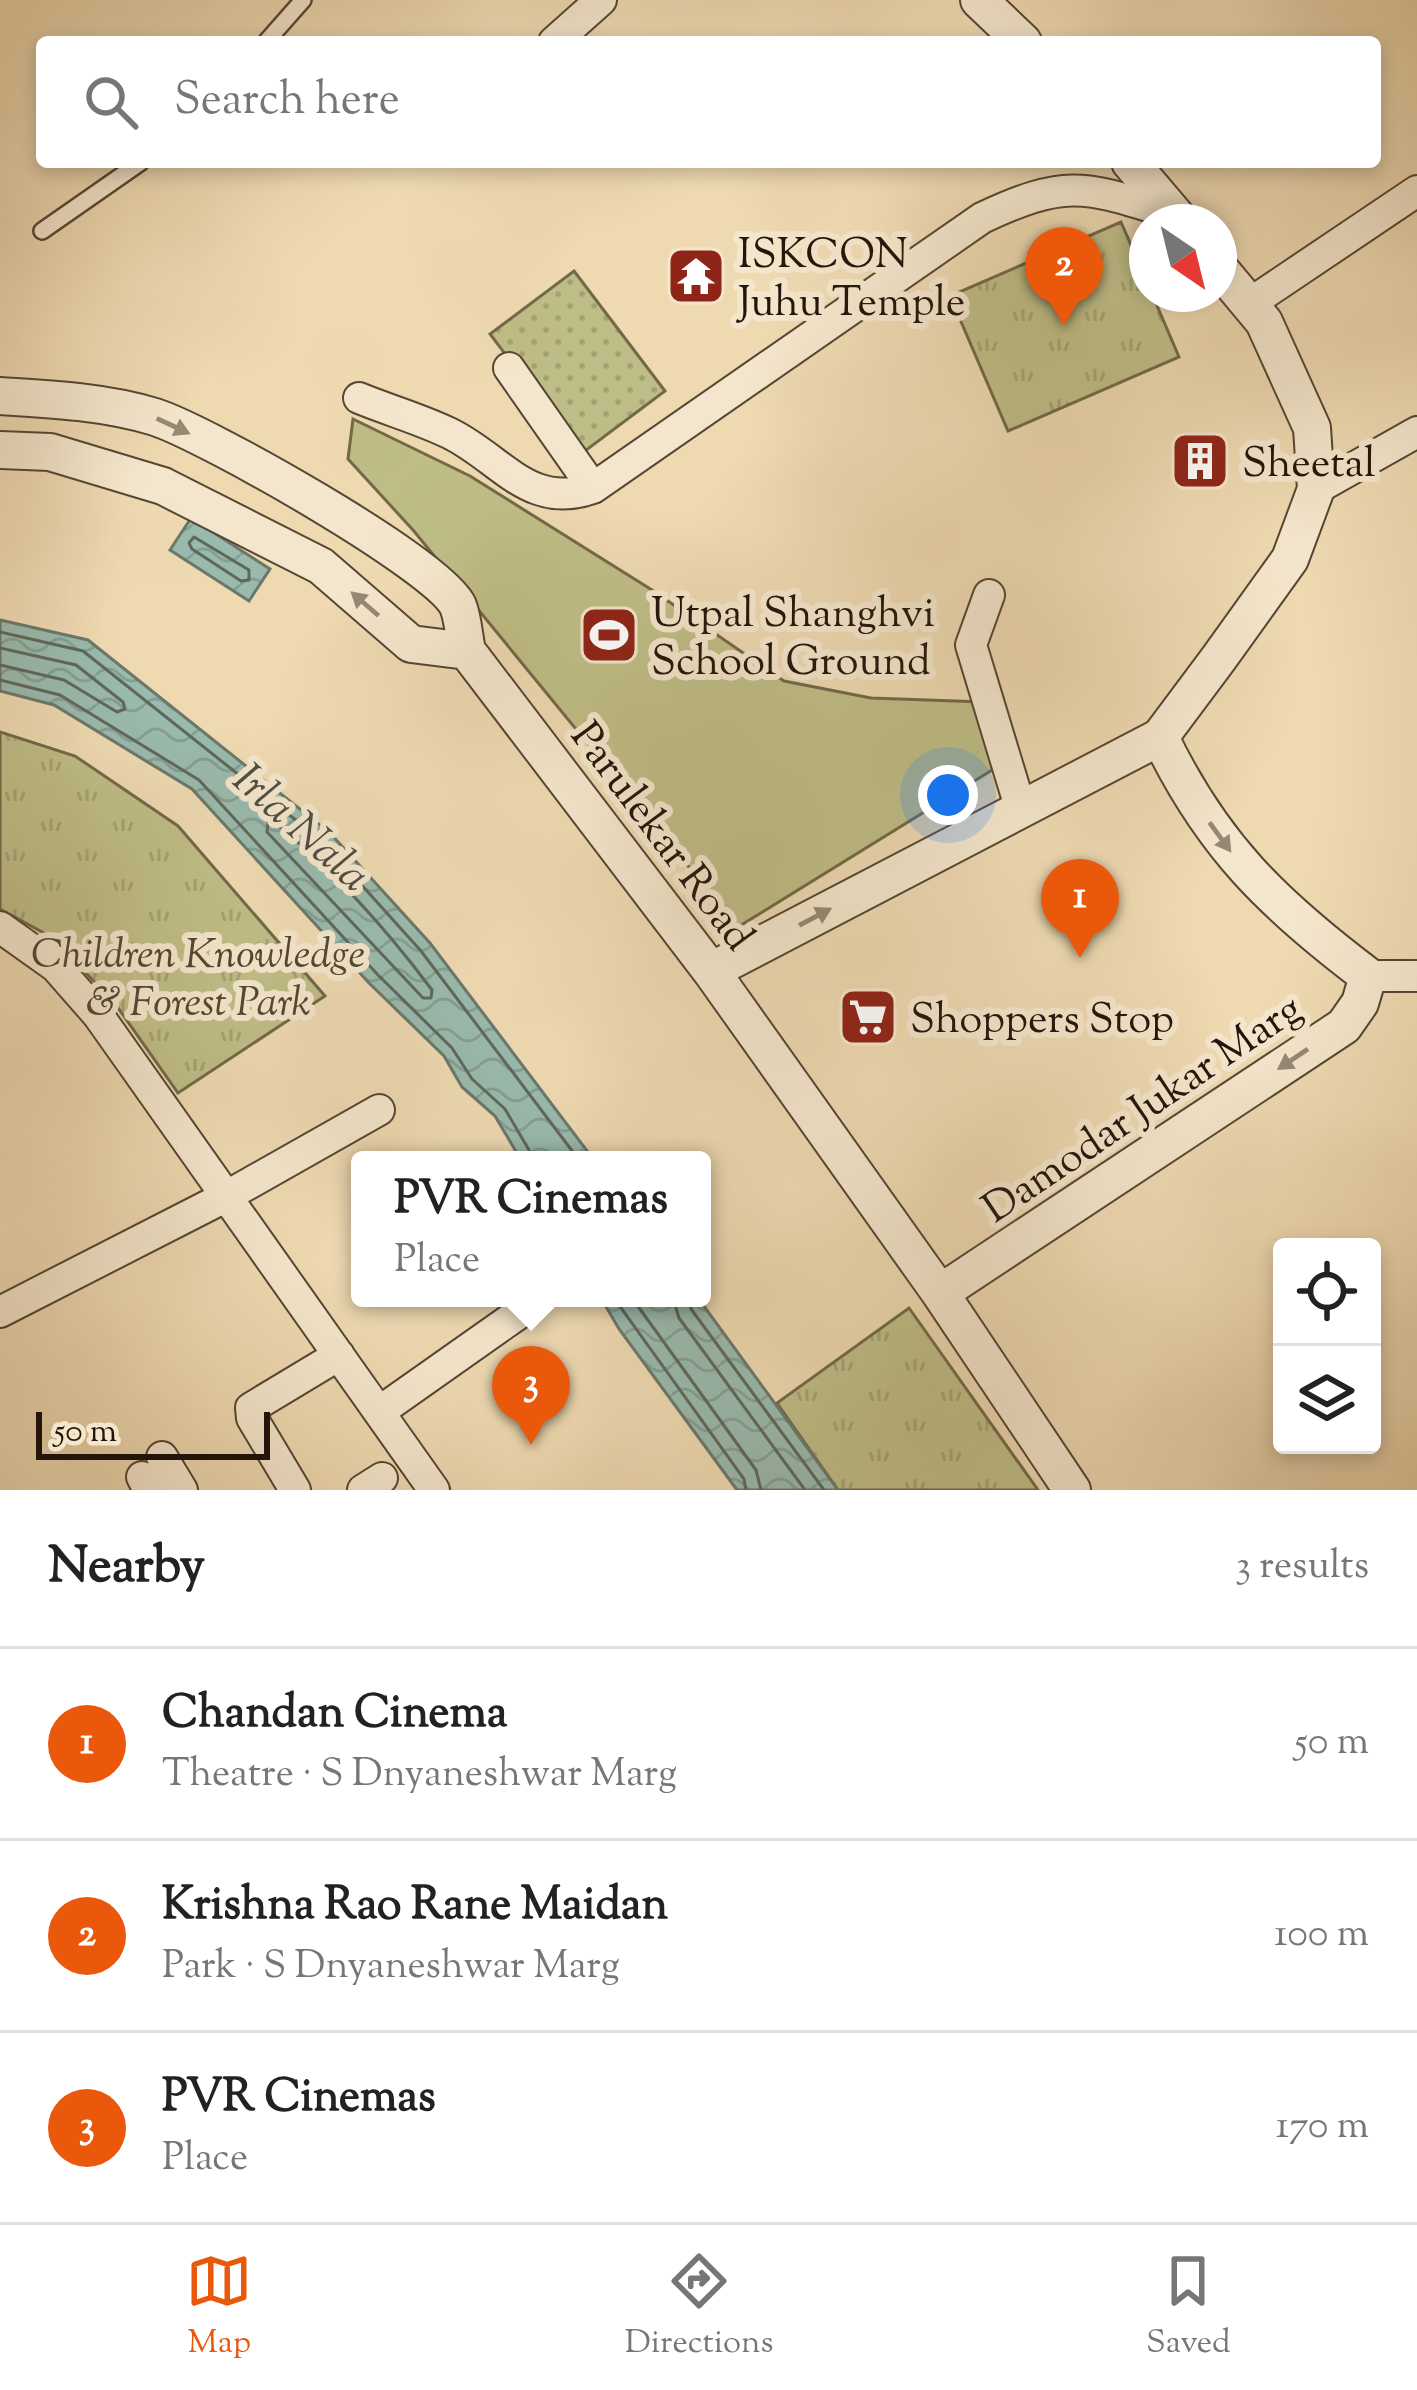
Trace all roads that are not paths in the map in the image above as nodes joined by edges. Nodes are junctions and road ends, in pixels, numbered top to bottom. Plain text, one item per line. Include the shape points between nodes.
1 (303, 0) edge
2 (601, 0) edge
3 (979, 0) edge
4 (271, 36) edge
5 (561, 36) edge
6 (1017, 36) edge
7 (132, 168) edge
8 (1135, 168) edge
9 (1417, 190) edge
10 (1137, 204) edge
11 (1166, 204) edge
12 (42, 231) dead end
13 (1237, 290) edge
14 (1249, 304) junction
15 (509, 368) dead end
16 (0, 396) edge
17 (359, 398) dead end
18 (1417, 432) edge
19 (0, 450) edge
20 (593, 488) junction
21 (1316, 489) junction
22 (989, 595) dead end
23 (457, 604) junction
24 (411, 644) junction
25 (467, 651) junction
26 (1160, 737) junction
27 (1021, 810) junction
28 (0, 927) edge
29 (711, 971) junction
30 (1368, 976) junction
31 (1417, 976) edge
32 (379, 1110) dead end
33 (227, 1196) junction
34 (940, 1293) junction
35 (0, 1312) edge
36 (518, 1314) dead end
37 (339, 1355) junction
38 (379, 1412) junction
39 (151, 1475) edge
40 (182, 1490) edge
41 (295, 1490) edge
42 (434, 1490) edge
43 (1072, 1490) edge

1 - 4 lane
2 - 5 street
3 - 6 street
7 - 12 lane
8 - 11 street
9 - 14 street
10 - 20 street via 1064,188 982,218
13 - 14 street
14 - 21 street via 1312,428
15 - 20 street
16 -> 23 street via 156,417 331,510 411,562
17 - 20 street via 451,434 536,491
18 - 21 street
24 -> 19 street via 321,566 163,486 50,452
21 - 26 street via 1290,559
22 - 27 street via 971,645
23 - 24 street
23 - 25 street, Parulekar Road
24 - 25 street
25 - 29 street, Parulekar Road
26 - 27 street
26 -> 30 street via 1217,836 1258,885
29 -> 27 street
28 - 33 street via 56,967 98,1015
29 - 34 street, Parulekar Road
30 - 31 street
30 -> 34 street, Damodar Jukar Marg via 1344,1026
32 - 33 street
33 - 35 street
33 - 37 street
34 - 43 street, Parulekar Road
36 - 38 street
37 - 38 street
37 - 41 street via 251,1408
38 - 42 street
39 - 40 street

